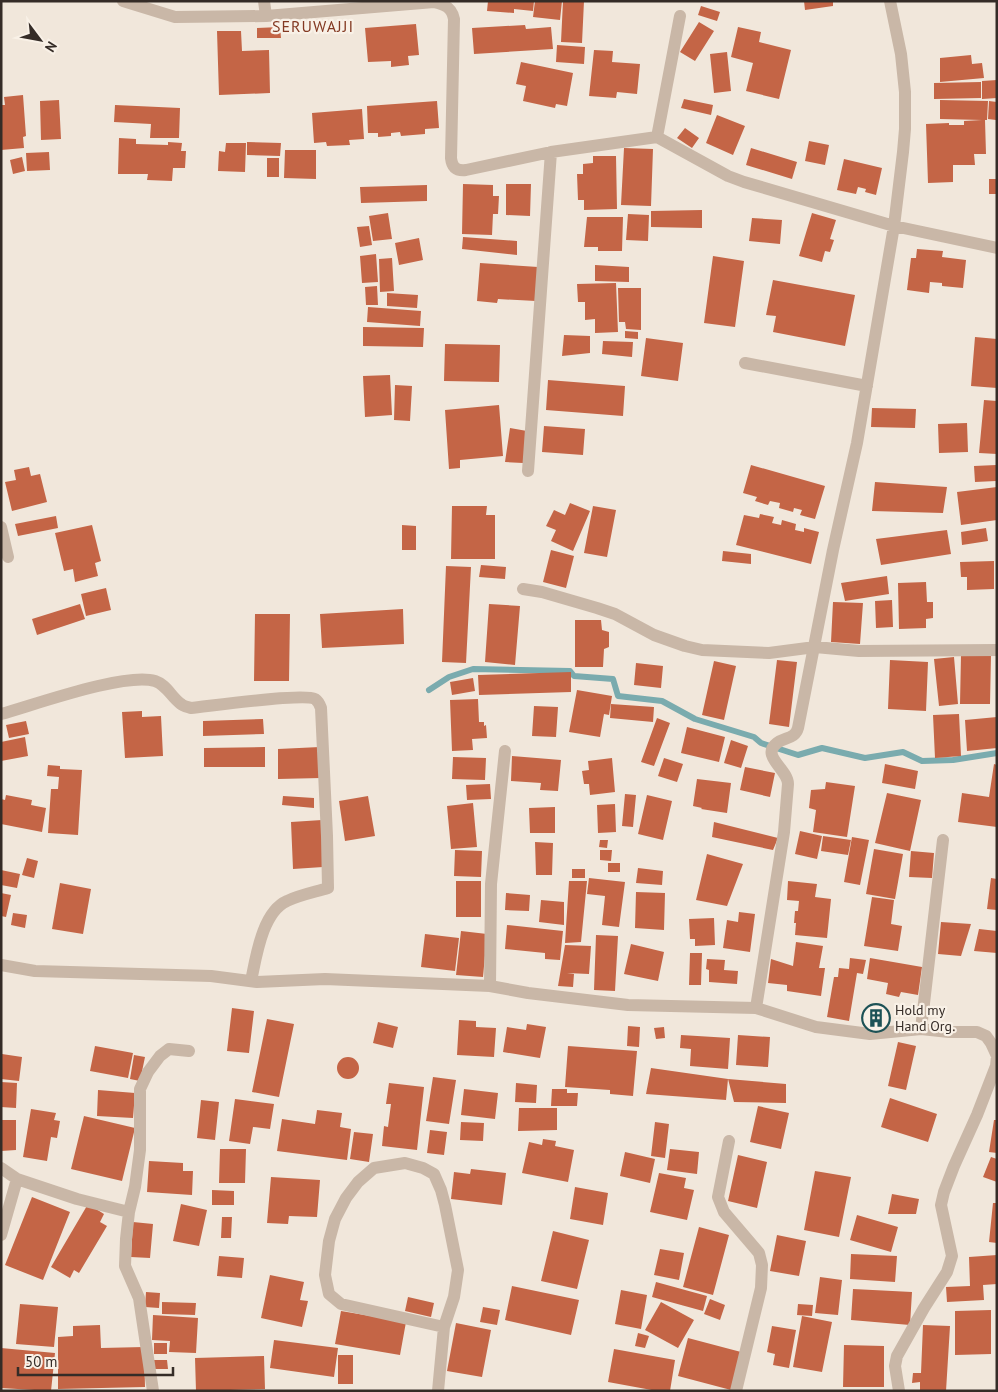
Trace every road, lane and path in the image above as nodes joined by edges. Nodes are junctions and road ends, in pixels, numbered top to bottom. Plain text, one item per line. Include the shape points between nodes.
1 (123, 1) edge
2 (264, 1) edge
3 (890, 1) edge
4 (357, 5) edge
5 (266, 16) junction
6 (680, 16) dead end
7 (657, 137) junction
8 (551, 152) junction
9 (894, 226) junction
10 (997, 248) edge
11 (745, 363) dead end
12 (867, 386) junction
13 (528, 471) dead end
14 (1, 528) edge
15 (8, 557) dead end
16 (523, 589) dead end
17 (815, 647) junction
18 (997, 650) edge
19 (1, 714) edge
20 (505, 751) dead end
21 (943, 840) dead end
22 (1, 965) edge
23 (251, 981) junction
24 (490, 986) junction
25 (756, 1008) junction
26 (921, 1029) junction
27 (189, 1051) dead end
28 (729, 1141) dead end
29 (1, 1168) edge
30 (17, 1179) junction
31 (129, 1212) junction
32 (1, 1235) edge
33 (444, 1327) junction
34 (152, 1391) edge
35 (438, 1391) edge
36 (736, 1391) edge
37 (899, 1391) edge

1 - 5 street via 175,17
2 - 5 street
3 - 9 street via 901,54 905,113
4 - 5 street
4 - 8 street via 434,2 447,6 453,12 451,164 456,169 466,170
6 - 7 street
7 - 8 street
7 - 9 street via 728,176
8 - 13 street
9 - 10 street
9 - 12 street
11 - 12 street
12 - 17 street
14 - 15 street
16 - 17 street via 615,614 654,635 702,650 769,653
17 - 18 street via 859,651
17 - 25 street via 797,733 773,746 771,753 788,777 788,784 784,832
19 - 23 street via 132,680 154,681 164,686 181,704 191,708 306,697 319,703 328,888 285,901 272,912 259,946
20 - 24 street via 491,884
21 - 26 street
22 - 23 street via 35,971 211,976
23 - 24 street via 325,980
24 - 25 street via 628,1005
25 - 26 street via 816,1027 870,1034
26 - 37 street via 977,1032 986,1036 996,1056 996,1066 944,1192 941,1205 952,1256 947,1272 897,1356 895,1366
27 - 31 street via 169,1049 148,1072 140,1089 140,1150
28 - 36 street via 718,1197 724,1212 759,1253 762,1265 761,1288
29 - 30 street
30 - 31 street
30 - 32 street
31 - 34 street via 125,1266 139,1298
33 - 33 street via 341,1304 329,1294 325,1275 329,1241 336,1219 346,1198 374,1168 405,1162 434,1174 441,1190 458,1270 454,1297
33 - 35 street

